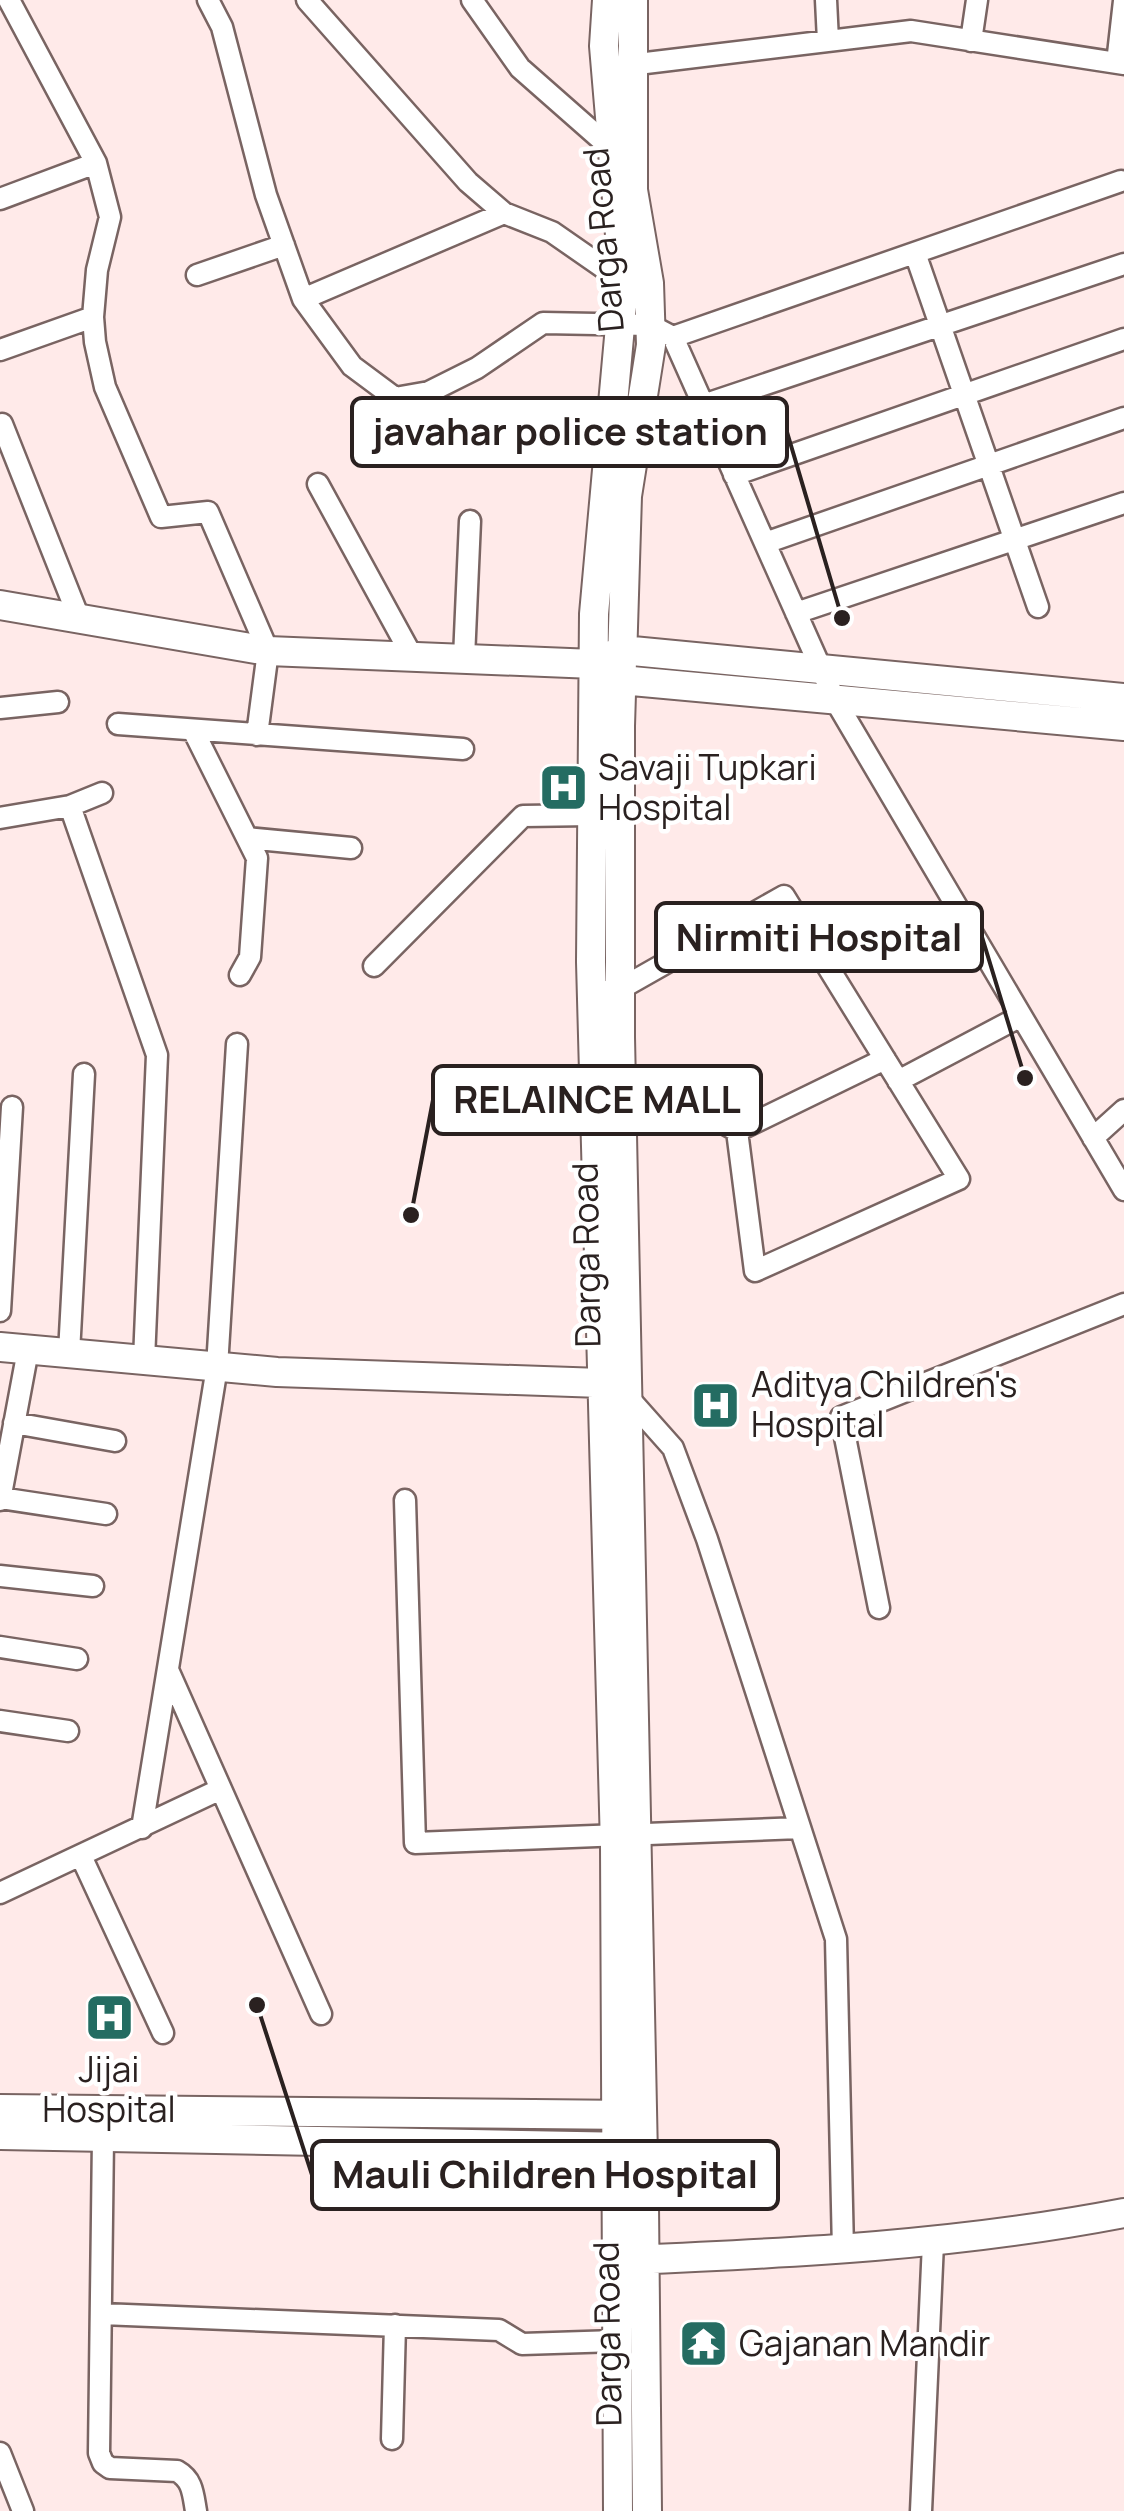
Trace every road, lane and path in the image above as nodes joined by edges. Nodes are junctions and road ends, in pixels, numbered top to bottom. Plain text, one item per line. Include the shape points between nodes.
1 (9, 0) edge
2 (208, 0) edge
3 (307, 0) edge
4 (472, 0) edge
5 (607, 0) edge
6 (633, 0) edge
7 (826, 0) edge
8 (977, 0) edge
9 (1124, 1) edge
10 (828, 41) junction
11 (971, 41) junction
12 (1121, 64) edge
13 (618, 66) junction
14 (612, 150) junction
15 (96, 163) junction
16 (1121, 181) dead end
17 (0, 198) edge
18 (504, 213) junction
19 (284, 245) junction
20 (915, 253) junction
21 (1124, 264) edge
22 (198, 275) dead end
23 (624, 282) junction
24 (303, 299) junction
25 (92, 317) junction
26 (620, 322) junction
27 (940, 325) junction
28 (662, 331) junction
29 (1124, 339) edge
30 (0, 350) edge
31 (964, 395) junction
32 (703, 405) junction
33 (1124, 418) edge
34 (2, 424) edge
35 (988, 467) junction
36 (734, 474) junction
37 (318, 484) dead end
38 (1124, 502) edge
39 (470, 521) dead end
40 (1013, 540) junction
41 (765, 542) junction
42 (0, 604) edge
43 (1038, 608) dead end
44 (796, 613) junction
45 (78, 618) junction
46 (268, 650) junction
47 (622, 650) junction
48 (412, 656) junction
49 (464, 658) junction
50 (594, 664) junction
51 (820, 668) junction
52 (622, 680) junction
53 (1124, 698) edge
54 (835, 700) junction
55 (58, 702) dead end
56 (0, 708) edge
57 (118, 724) dead end
58 (1124, 726) edge
59 (194, 732) junction
60 (257, 736) junction
61 (464, 749) dead end
62 (102, 793) dead end
63 (70, 806) junction
64 (592, 815) junction
65 (0, 818) edge
66 (247, 838) junction
67 (351, 848) dead end
68 (374, 966) dead end
69 (240, 975) dead end
70 (606, 990) junction
71 (1021, 1016) junction
72 (236, 1044) dead end
73 (885, 1059) junction
74 (84, 1074) dead end
75 (898, 1081) junction
76 (12, 1107) dead end
77 (1124, 1110) edge
78 (622, 1119) junction
79 (738, 1131) junction
80 (1094, 1138) junction
81 (1124, 1190) edge
82 (1124, 1304) edge
83 (0, 1311) edge
84 (14, 1348) edge
85 (69, 1354) junction
86 (144, 1360) junction
87 (217, 1367) junction
88 (601, 1383) junction
89 (628, 1395) junction
90 (8, 1435) edge
91 (115, 1441) dead end
92 (0, 1498) edge
93 (405, 1500) dead end
94 (106, 1514) dead end
95 (0, 1576) edge
96 (93, 1586) dead end
97 (879, 1608) dead end
98 (0, 1646) edge
99 (77, 1658) dead end
100 (168, 1670) junction
101 (0, 1721) edge
102 (68, 1731) dead end
103 (220, 1789) junction
104 (142, 1828) junction
105 (800, 1828) junction
106 (625, 1834) junction
107 (81, 1856) junction
108 (0, 1893) edge
109 (321, 2014) dead end
110 (163, 2033) dead end
111 (320, 2112) junction
112 (629, 2115) junction
113 (2, 2116) edge
114 (104, 2138) junction
115 (320, 2142) junction
116 (629, 2147) junction
117 (1124, 2213) edge
118 (933, 2243) junction
119 (842, 2250) junction
120 (645, 2260) junction
121 (616, 2261) junction
122 (102, 2314) junction
123 (395, 2324) junction
124 (616, 2341) junction
125 (392, 2439) dead end
126 (0, 2454) edge
127 (23, 2511) edge
128 (196, 2511) edge
129 (618, 2511) edge
130 (647, 2511) edge
131 (920, 2511) edge

1 - 15 street
2 - 19 street via 222,27
3 - 18 street via 468,182
4 - 14 street via 520,68
5 - 13 main road, Darga Road
6 - 13 main road, Darga Road
7 - 10 street
8 - 11 street
9 - 12 street
10 - 11 street via 911,31
10 - 13 street
11 - 12 street
13 - 14 main road, Darga Road
13 - 28 main road, Darga Road via 648,283
14 - 23 main road, Darga Road
15 - 17 street
15 - 25 street via 110,218
16 - 20 street
18 - 23 street via 552,232
18 - 24 street
19 - 22 street
19 - 24 street
20 - 27 street
20 - 28 street
21 - 27 street
23 - 26 main road, Darga Road
24 - 26 street via 352,366 395,398 429,392 477,368 543,322
25 - 30 street
25 - 46 street via 105,387 161,516 208,512
26 - 28 street
26 - 50 main road, Darga Road
27 - 31 street
27 - 32 street
28 - 32 street
28 - 47 main road, Darga Road via 651,345 627,496
29 - 31 street
31 - 35 street
31 - 36 street
32 - 36 street
33 - 35 street
34 - 45 street
35 - 40 street
35 - 41 street
36 - 41 street
37 - 48 street
38 - 40 street
39 - 49 street
40 - 43 street
40 - 44 street
41 - 44 street
42 - 45 main road
44 - 51 street
45 - 46 main road
46 - 48 main road
46 - 60 street
47 - 50 main road
47 - 51 main road
47 - 52 main road, Darga Road
48 - 49 main road
49 - 50 main road
50 - 52 main road
50 - 64 main road, Darga Road
51 - 53 main road
51 - 54 street
52 - 54 main road
52 - 70 main road, Darga Road
54 - 58 main road
54 - 71 street
55 - 56 street
57 - 59 street
59 - 60 street
59 - 66 street
60 - 61 street
62 - 63 street
63 - 65 street
63 - 86 street via 157,1055
64 - 68 street via 523,816
64 - 70 main road, Darga Road
66 - 67 street
66 - 69 street via 257,858 250,956
70 - 73 street via 784,896
70 - 78 main road, Darga Road
70 - 88 main road, Darga Road
71 - 75 street
71 - 80 street
72 - 87 street
73 - 75 street
73 - 79 street
74 - 85 street
75 - 79 street via 958,1178 755,1270
76 - 83 street
77 - 80 street
78 - 79 street via 716,1119
78 - 89 main road, Darga Road
80 - 81 street
82 - 97 street via 841,1418
84 - 85 main road
84 - 90 street
85 - 86 main road
86 - 87 main road
87 - 88 main road
87 - 100 street
88 - 89 street
88 - 106 main road, Darga Road
89 - 105 street via 673,1448
89 - 106 main road, Darga Road
90 - 91 street
90 - 92 street
92 - 94 street
93 - 106 street via 415,1843
95 - 96 street
98 - 99 street
100 - 103 street
100 - 104 street
101 - 102 street
103 - 104 street
103 - 109 street
104 - 107 street
105 - 106 street
105 - 119 street via 836,1939
106 - 112 main road, Darga Road
107 - 108 street
107 - 110 street
111 - 112 main road
111 - 113 main road
111 - 115 main road
112 - 116 main road, Darga Road
113 - 114 main road
114 - 115 main road
114 - 122 street
115 - 116 main road
116 - 120 main road, Darga Road
116 - 121 main road, Darga Road
117 - 118 main road
118 - 119 main road
118 - 131 street
119 - 120 main road
120 - 121 main road
120 - 130 main road, Darga Road
121 - 124 main road, Darga Road
122 - 123 street
122 - 128 street via 103,2463 176,2471 191,2484
123 - 124 street via 499,2330 522,2344
123 - 125 street
124 - 129 main road, Darga Road
126 - 127 street

